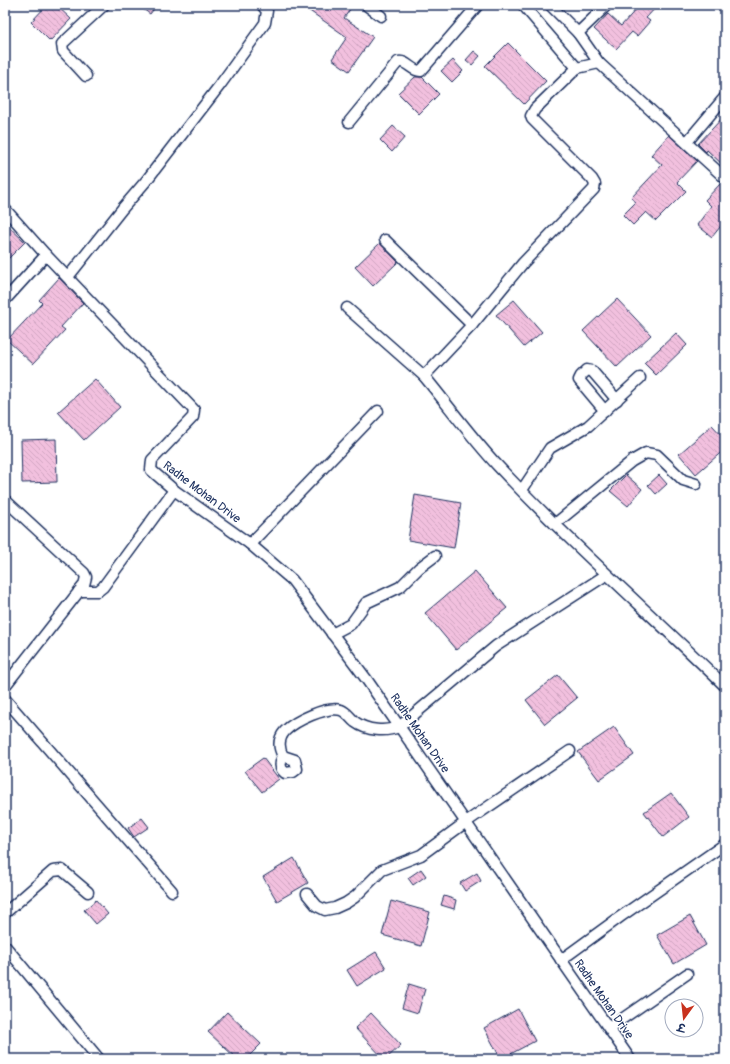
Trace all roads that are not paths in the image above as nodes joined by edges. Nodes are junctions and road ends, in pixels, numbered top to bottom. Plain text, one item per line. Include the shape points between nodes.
1 (104, 5) edge
2 (262, 5) edge
3 (366, 5) edge
4 (478, 5) edge
5 (524, 5) edge
6 (550, 5) edge
7 (607, 5) edge
8 (381, 16) dead end
9 (578, 33) junction
10 (599, 63) junction
11 (577, 68) junction
12 (86, 76) dead end
13 (725, 97) edge
14 (349, 122) dead end
15 (687, 142) junction
16 (725, 178) edge
17 (5, 209) edge
18 (385, 240) dead end
19 (46, 255) junction
20 (68, 277) junction
21 (5, 300) edge
22 (347, 308) dead end
23 (472, 325) junction
24 (424, 376) junction
25 (640, 378) dead end
26 (617, 400) junction
27 (378, 410) dead end
28 (605, 411) junction
29 (696, 484) dead end
30 (174, 490) junction
31 (522, 490) junction
32 (5, 500) edge
33 (555, 524) junction
34 (250, 544) junction
35 (435, 556) dead end
36 (606, 575) junction
37 (79, 591) junction
38 (332, 634) junction
39 (5, 686) edge
40 (725, 686) edge
41 (5, 699) edge
42 (399, 727) junction
43 (570, 751) dead end
44 (283, 756) dead end
45 (466, 822) junction
46 (725, 844) edge
47 (172, 891) dead end
48 (88, 892) dead end
49 (307, 894) dead end
50 (5, 913) edge
51 (5, 946) edge
52 (561, 960) junction
53 (687, 974) dead end
54 (609, 1028) junction
55 (99, 1059) edge
56 (630, 1059) edge

1 - 12 street via 62,44 63,51
2 - 20 street via 268,11 267,19 240,58 174,146
3 - 8 street
4 - 14 street via 421,70 417,71 404,62 398,62
5 - 11 street
6 - 9 street
7 - 9 street
9 - 10 street
10 - 11 street
10 - 15 street
11 - 23 street via 531,116 532,120 592,179 594,188 523,263
13 - 15 street
15 - 16 street
17 - 19 street
18 - 23 street
19 - 20 street
19 - 21 street
20 - 30 street, Radhe Mohan Drive via 194,410 193,417 152,460 151,470
22 - 24 street
23 - 24 street
24 - 31 street via 472,438
25 - 26 street
26 - 28 street
26 - 28 street via 592,371 587,370 580,376 579,380
27 - 34 street
28 - 31 street via 588,426 550,448
29 - 33 street via 683,480 657,455 646,453 632,461
30 - 34 street, Radhe Mohan Drive
30 - 37 street via 103,587 98,592
31 - 33 street
32 - 37 street via 84,573 85,582
33 - 36 street
34 - 38 street, Radhe Mohan Drive via 292,580
35 - 38 street via 400,587 366,603 351,624
36 - 40 street
36 - 42 street via 496,646
37 - 39 street
38 - 42 street, Radhe Mohan Drive
41 - 47 street
42 - 44 street via 378,730 359,724 342,711 331,710 307,717 286,730 279,745
42 - 45 street, Radhe Mohan Drive
43 - 45 street
45 - 49 street via 421,855 382,870 355,897 335,908 325,910
45 - 52 street, Radhe Mohan Drive
46 - 52 street
48 - 50 street via 62,870 57,869
51 - 55 street
52 - 54 street, Radhe Mohan Drive
53 - 54 street
54 - 56 street, Radhe Mohan Drive

